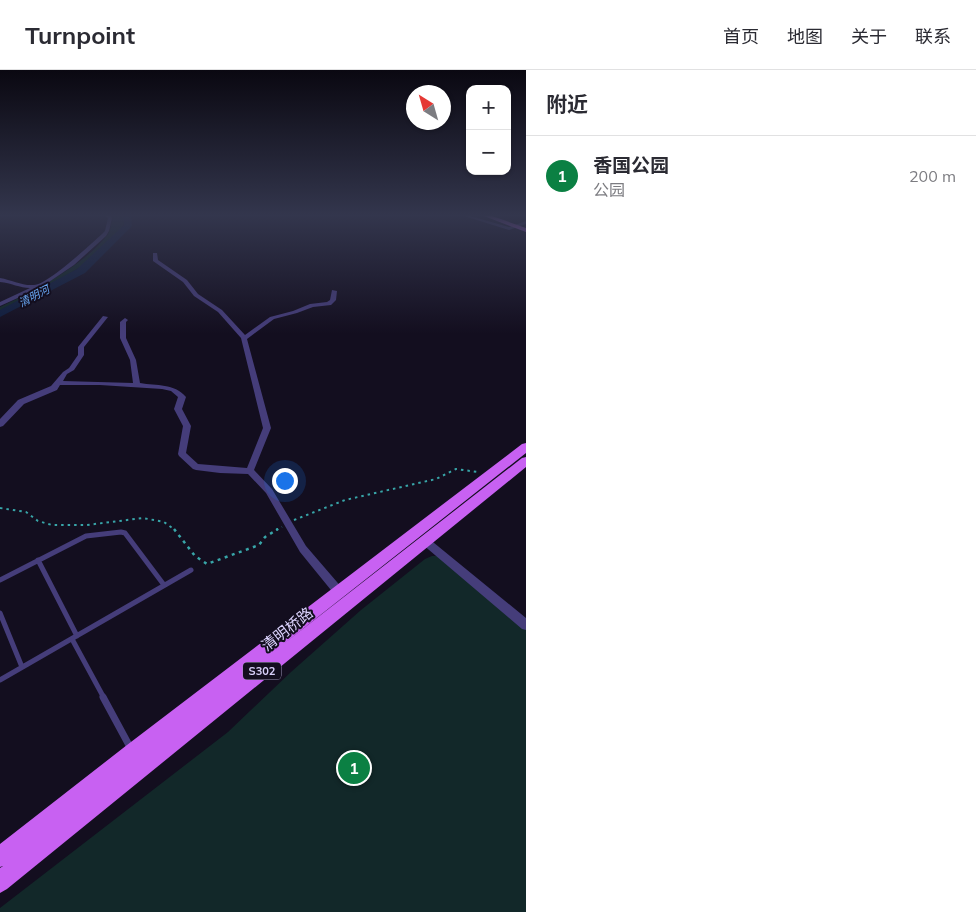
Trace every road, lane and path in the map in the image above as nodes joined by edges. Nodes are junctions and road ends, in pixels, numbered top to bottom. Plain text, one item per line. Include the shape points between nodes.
1 (82, 255) edge
2 (155, 255) edge
3 (0, 280) edge
4 (38, 287) junction
5 (334, 291) dead end
6 (0, 304) edge
7 (105, 317) dead end
8 (125, 320) dead end
9 (244, 338) junction
10 (57, 383) junction
11 (137, 385) junction
12 (0, 424) edge
13 (526, 447) edge
14 (524, 465) edge
15 (250, 471) junction
16 (489, 476) junction
17 (0, 508) edge
18 (288, 522) junction
19 (425, 541) junction
20 (38, 560) junction
21 (191, 570) dead end
22 (0, 580) edge
23 (164, 585) junction
24 (339, 592) junction
25 (0, 613) edge
26 (526, 624) edge
27 (74, 637) junction
28 (22, 667) junction
29 (0, 680) edge
30 (132, 752) junction
31 (141, 767) junction
32 (0, 857) edge
33 (0, 882) edge

1 - 4 street
2 - 9 street via 156,260 185,281 196,295 220,311
3 - 4 street
4 - 6 street
5 - 9 street via 329,304 312,305 272,318
7 - 10 street via 81,347 81,355 72,369
8 - 11 street via 122,322 123,338 133,360
9 - 15 street via 267,428
10 - 11 street
10 - 12 street via 54,388 21,402
11 - 15 street via 170,387 178,391 182,397 178,409 188,426 182,454 196,467
13 - 16 main road, 清明桥路 / S302
14 - 19 main road, 清明桥路 / S302
15 - 18 street via 269,491
16 - 18 path via 456,469 436,479 345,500
16 - 24 main road, 清明桥路 / S302
17 - 18 path via 22,510 48,524 78,526 154,519 178,531 198,560 206,564 260,545 265,537
18 - 24 street via 303,549
19 - 26 street
19 - 31 main road, 清明桥路 / S302
20 - 22 lane
20 - 23 lane via 86,536 121,532
20 - 27 lane
21 - 23 lane
23 - 27 lane
24 - 30 main road, 清明桥路 / S302
25 - 28 lane
27 - 28 lane
27 - 30 lane
28 - 29 lane
30 - 31 lane
30 - 32 main road, 清明桥路 / S302
31 - 33 main road, 清明桥路 / S302

